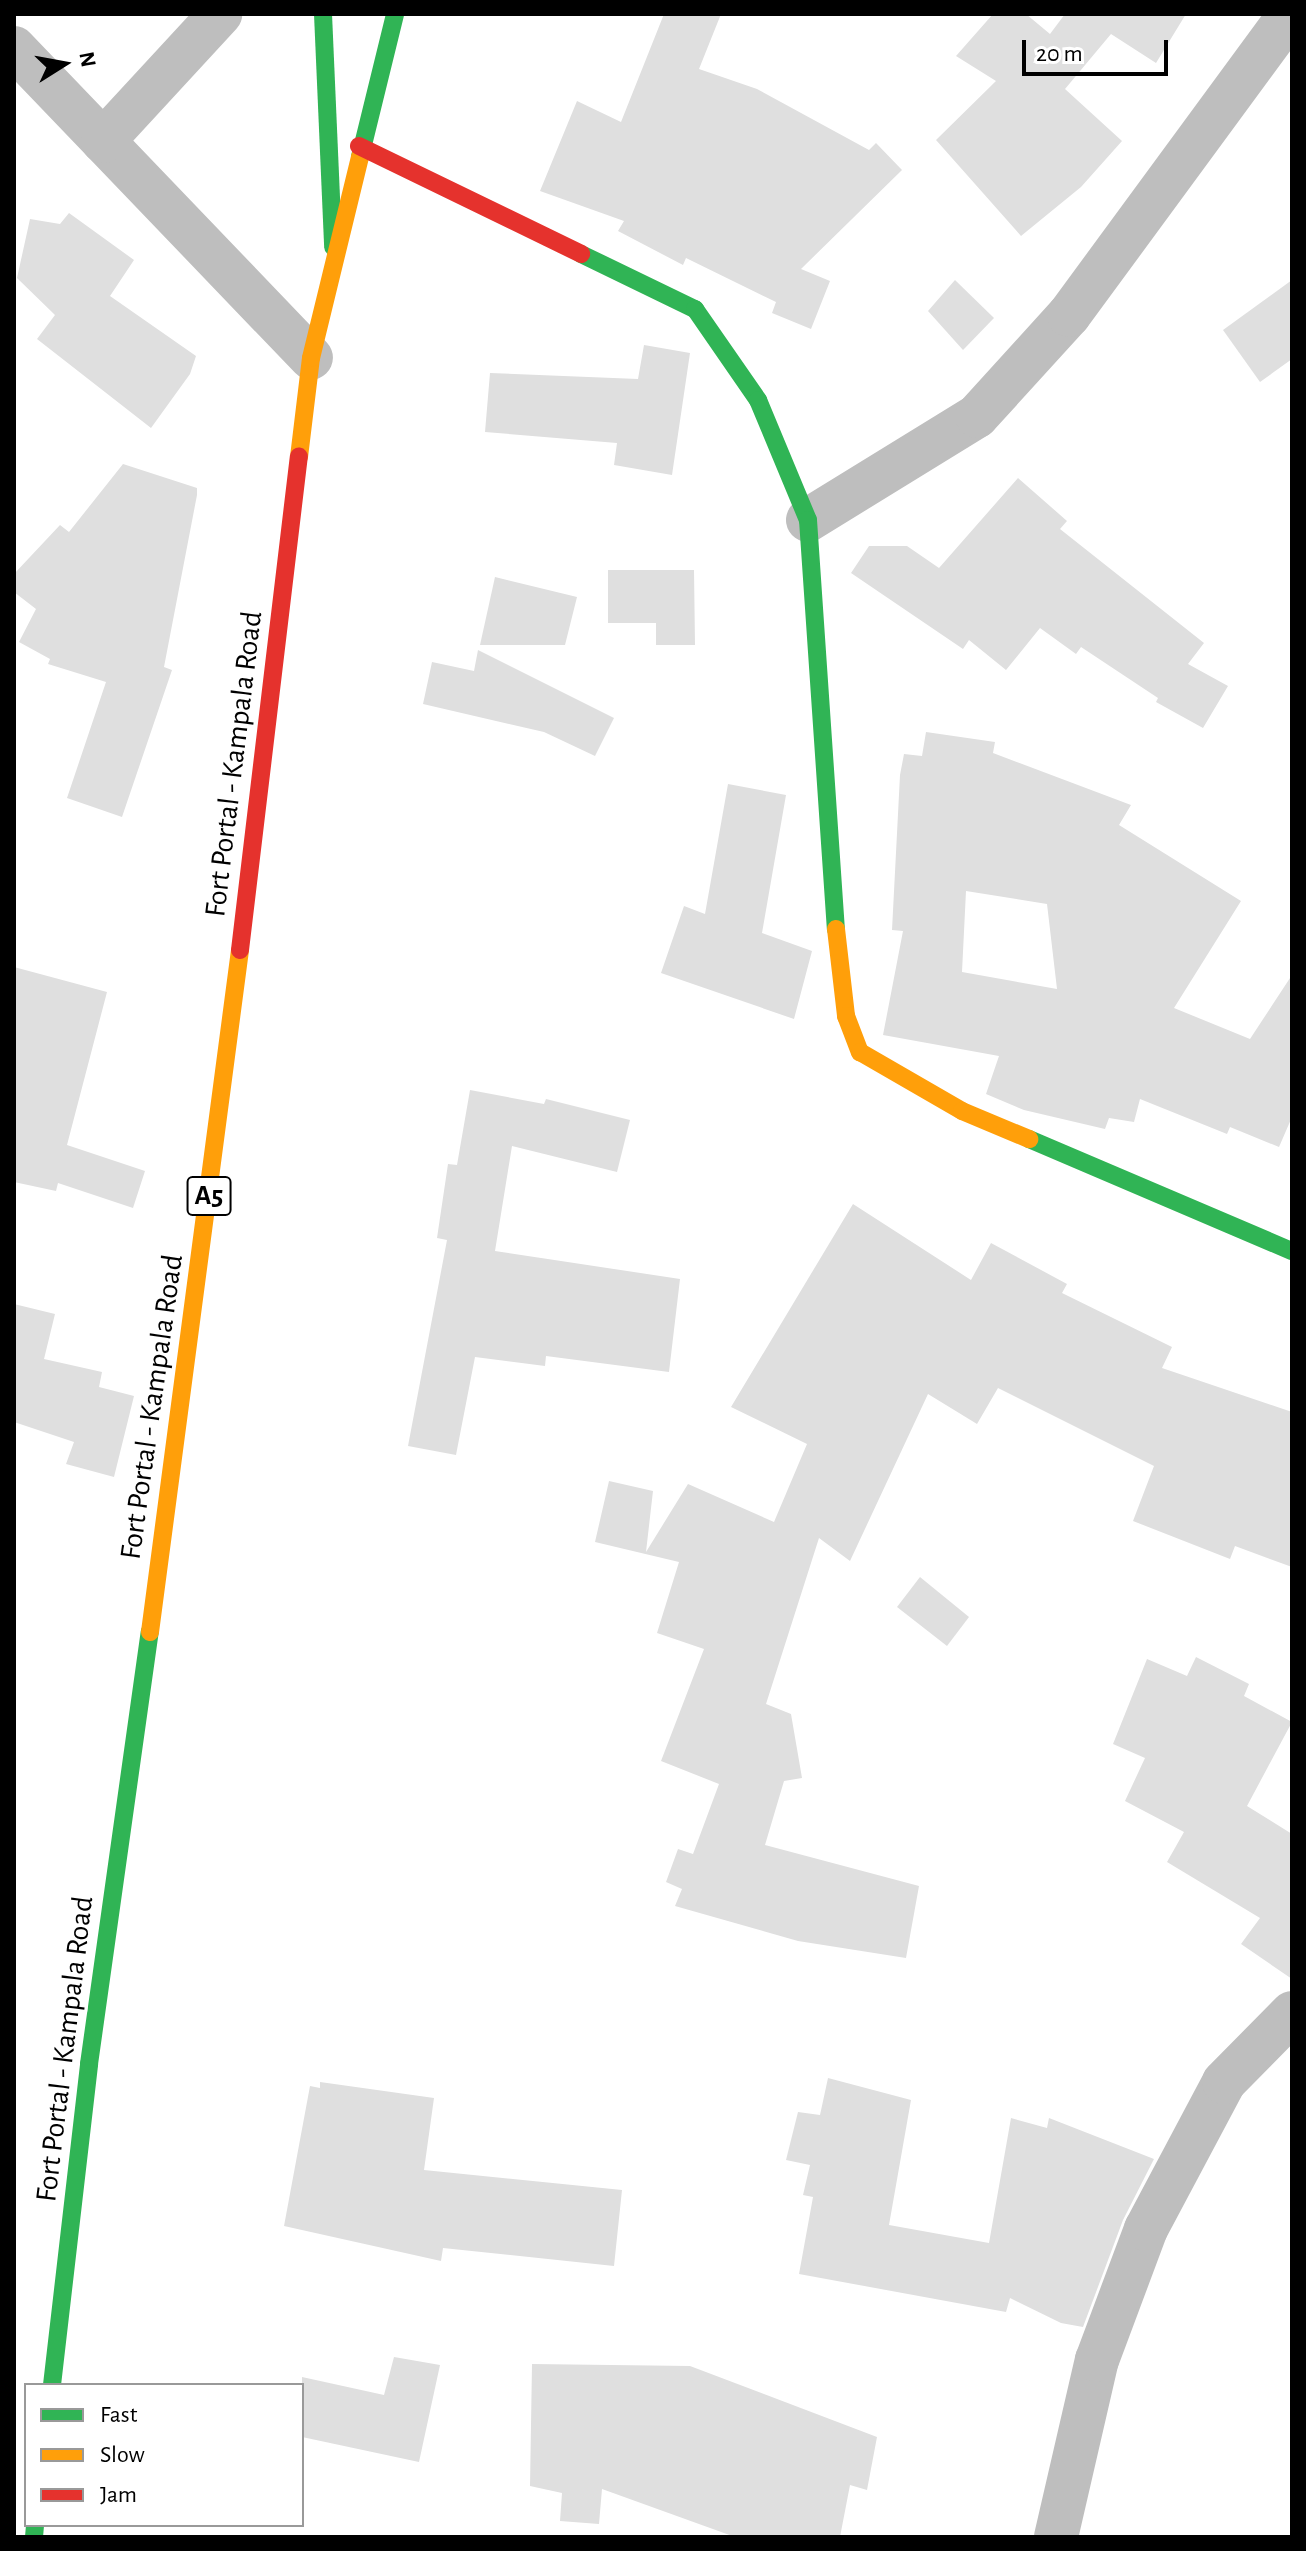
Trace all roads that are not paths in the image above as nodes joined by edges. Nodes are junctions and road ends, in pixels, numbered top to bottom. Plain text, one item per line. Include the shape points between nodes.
1 (220, 14) edge
2 (323, 14) edge
3 (395, 14) edge
4 (1290, 14) edge
5 (14, 48) edge
6 (103, 141) junction
7 (359, 146) junction
8 (333, 263) junction
9 (311, 358) junction
10 (808, 520) junction
11 (1292, 1251) edge
12 (1292, 2013) edge
13 (52, 2383) edge
14 (1056, 2537) edge

1 - 6 street
2 - 8 main road
3 - 7 main road, Fort Portal - Kampala Road / A5
4 - 10 street via 1069,315 977,416
5 - 6 street
6 - 9 street
7 - 8 main road, Fort Portal - Kampala Road / A5
7 - 10 main road via 695,309 758,400
8 - 9 main road, Fort Portal - Kampala Road / A5
9 - 13 main road, Fort Portal - Kampala Road / A5 via 243,929 89,2064
10 - 11 main road via 838,961 846,1016 860,1052 962,1111
12 - 14 street via 1224,2082 1146,2229 1097,2360

